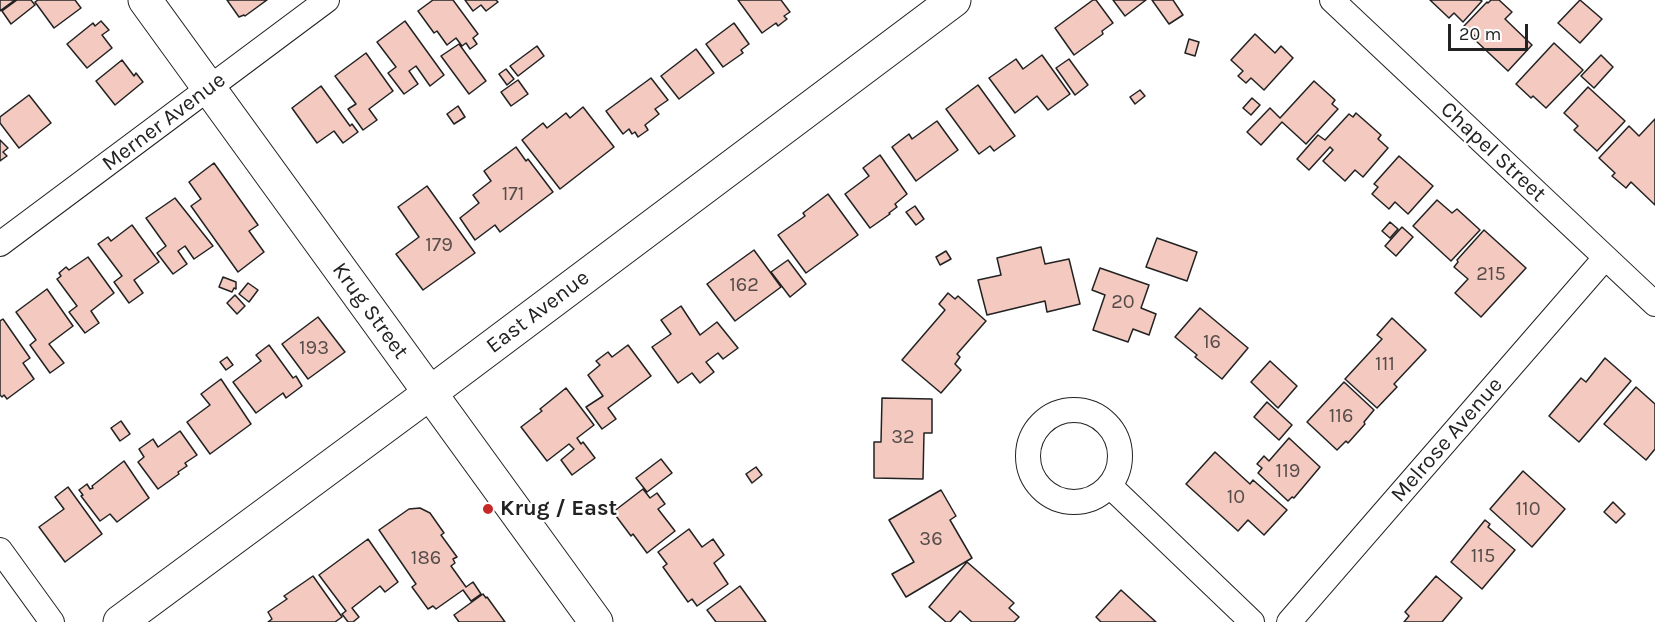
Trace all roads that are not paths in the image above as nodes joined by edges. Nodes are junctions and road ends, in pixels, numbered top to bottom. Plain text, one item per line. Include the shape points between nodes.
1 (145, 0) edge
2 (327, 0) edge
3 (954, 0) edge
4 (1332, 0) edge
5 (208, 89) junction
6 (0, 244) edge
7 (1605, 258) junction
8 (1655, 304) edge
9 (430, 393) junction
10 (1110, 486) dead end
11 (0, 550) edge
12 (52, 622) edge
13 (120, 622) edge
14 (596, 622) edge
15 (1252, 622) edge
16 (1289, 622) edge

1 - 5 street, Krug Street
2 - 5 street, Merner Avenue
3 - 9 street, East Avenue
4 - 7 street, Chapel Street
5 - 6 street, Merner Avenue
5 - 9 street, Krug Street
7 - 8 street, Chapel Street
7 - 16 street, Melrose Avenue
9 - 13 street, East Avenue
9 - 14 street, Krug Street
10 - 15 street
11 - 12 street

